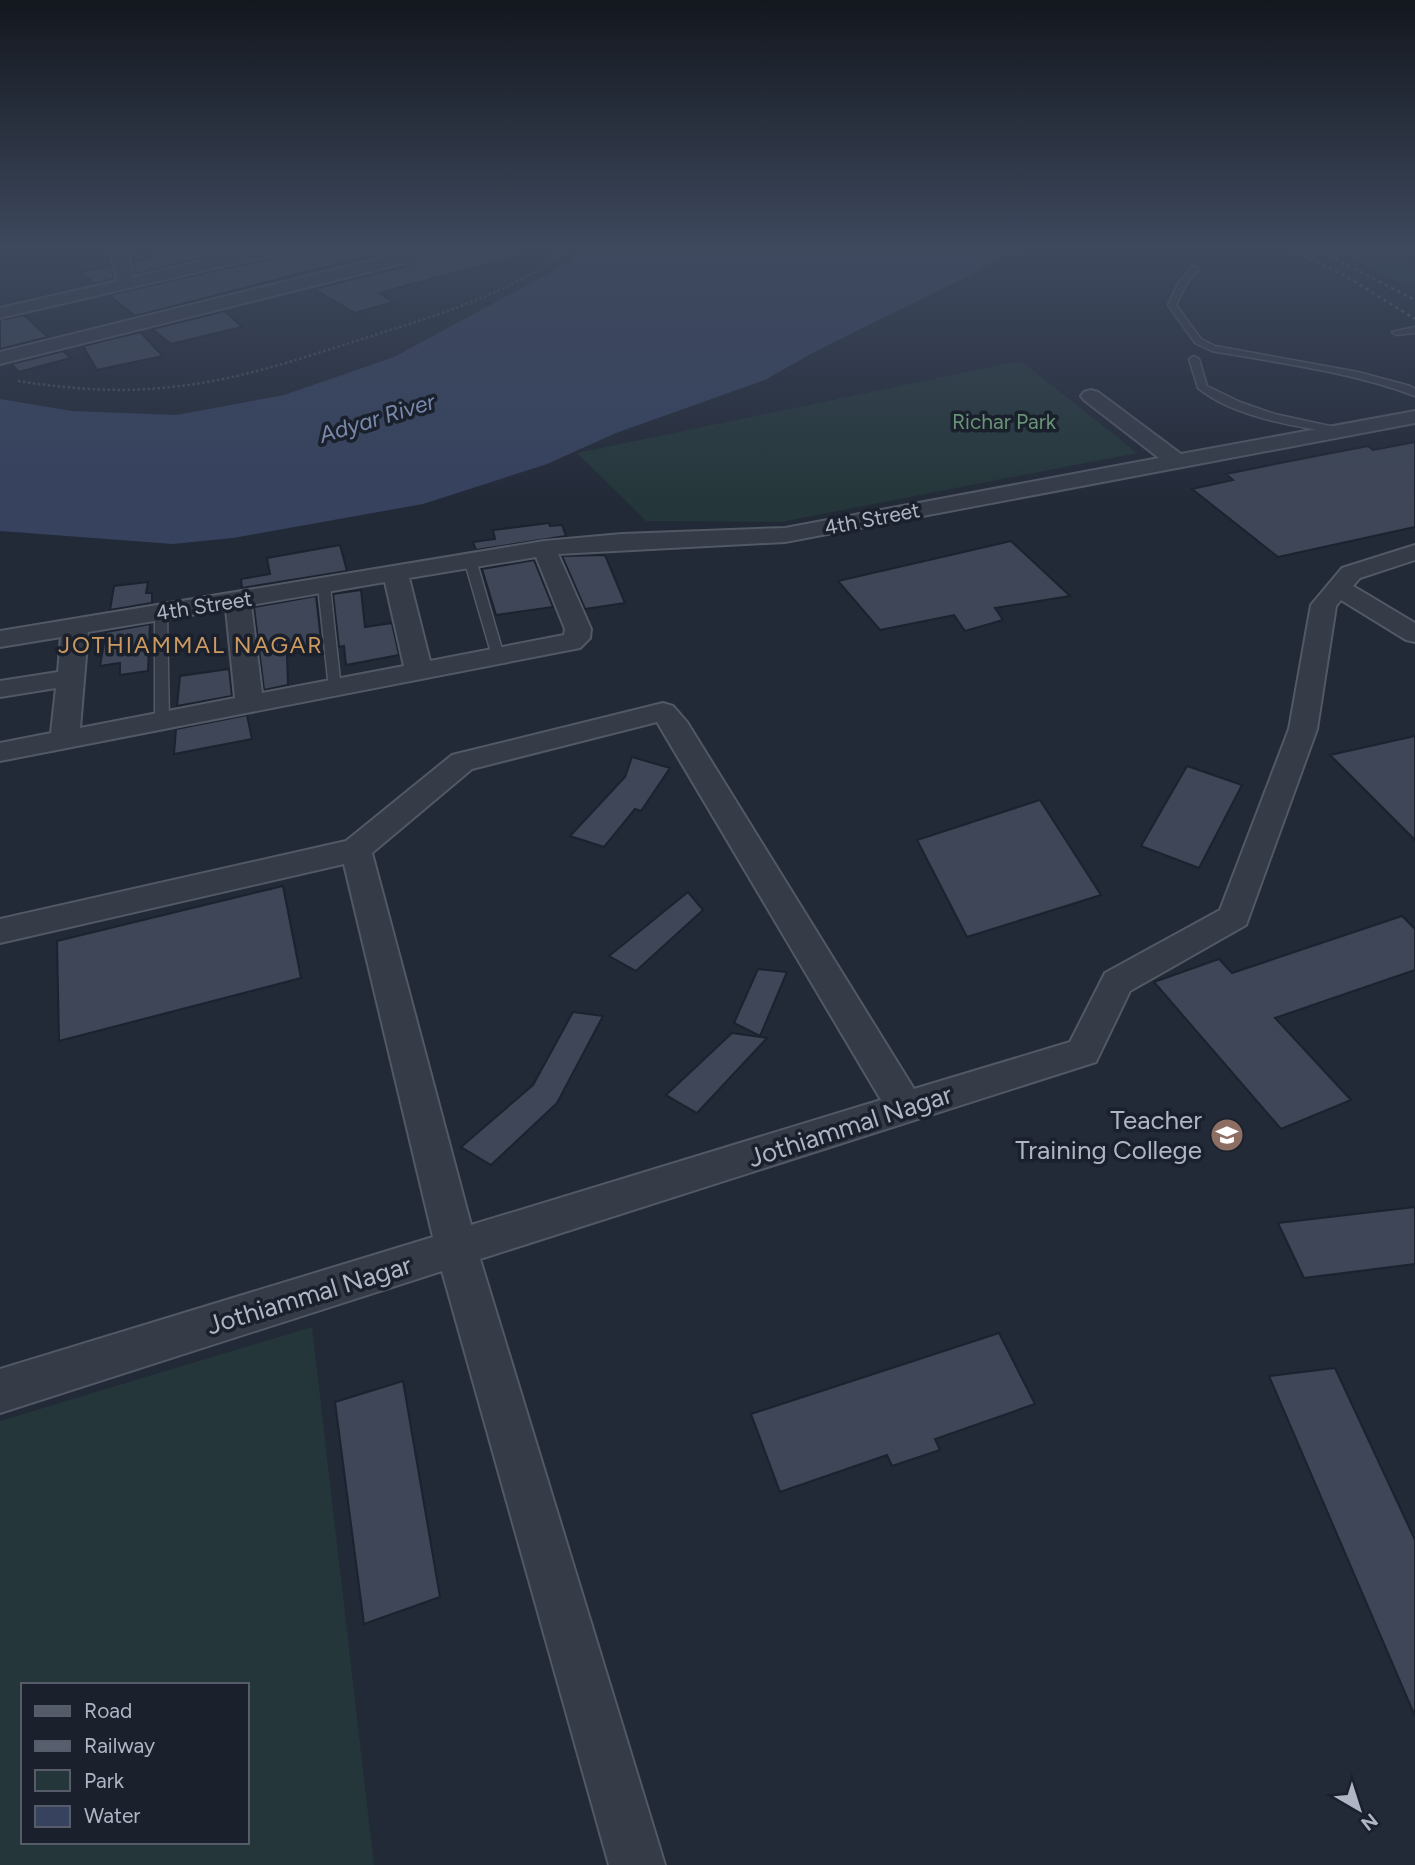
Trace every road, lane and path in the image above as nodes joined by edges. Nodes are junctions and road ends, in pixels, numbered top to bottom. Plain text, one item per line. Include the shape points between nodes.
1 (101, 333) edge
2 (375, 333) edge
3 (1192, 333) edge
4 (0, 358) edge
5 (1194, 359) dead end
6 (14, 380) dead end
7 (1415, 393) edge
8 (1091, 396) dead end
9 (1415, 417) edge
10 (1343, 430) junction
11 (1175, 461) junction
12 (544, 548) junction
13 (1415, 552) edge
14 (471, 563) junction
15 (396, 574) junction
16 (324, 586) junction
17 (1338, 588) junction
18 (238, 600) junction
19 (161, 613) junction
20 (75, 627) junction
21 (1415, 634) edge
22 (0, 639) edge
23 (498, 656) junction
24 (419, 672) junction
25 (70, 678) junction
26 (0, 689) edge
27 (335, 689) junction
28 (250, 705) junction
29 (162, 722) junction
30 (65, 740) junction
31 (0, 752) edge
32 (356, 850) junction
33 (0, 931) edge
34 (906, 1109) junction
35 (457, 1250) junction
36 (0, 1391) edge
37 (637, 1865) edge

1 - 4 street
2 - 6 path via 233,377 190,385 122,390
3 - 7 lane via 1198,341 1225,352 1358,375
5 - 10 lane via 1203,388 1228,402 1279,420
8 - 11 street
9 - 10 street, 4th Street
10 - 11 street, 4th Street
11 - 12 street, 4th Street via 785,535 590,542
12 - 14 street, 4th Street
12 - 23 street via 578,629 577,638
13 - 17 street, Jothiammal Nagar via 1351,573
14 - 15 street, 4th Street
14 - 23 lane
15 - 16 street, 4th Street
15 - 24 street
16 - 18 street, 4th Street
16 - 27 lane
17 - 21 street
17 - 34 street, Jothiammal Nagar via 1324,605 1303,729 1234,917 1117,982 1083,1052
18 - 19 street, 4th Street
18 - 28 street
19 - 20 street, 4th Street
19 - 29 lane
20 - 22 street, 4th Street
20 - 25 street
23 - 24 street
24 - 27 street
25 - 26 street
25 - 30 street
27 - 28 street
28 - 29 street
29 - 30 street
30 - 31 street
32 - 33 street
32 - 34 street via 462,762 663,712
32 - 35 street
34 - 35 street, Jothiammal Nagar
35 - 36 street, Jothiammal Nagar
35 - 37 street

